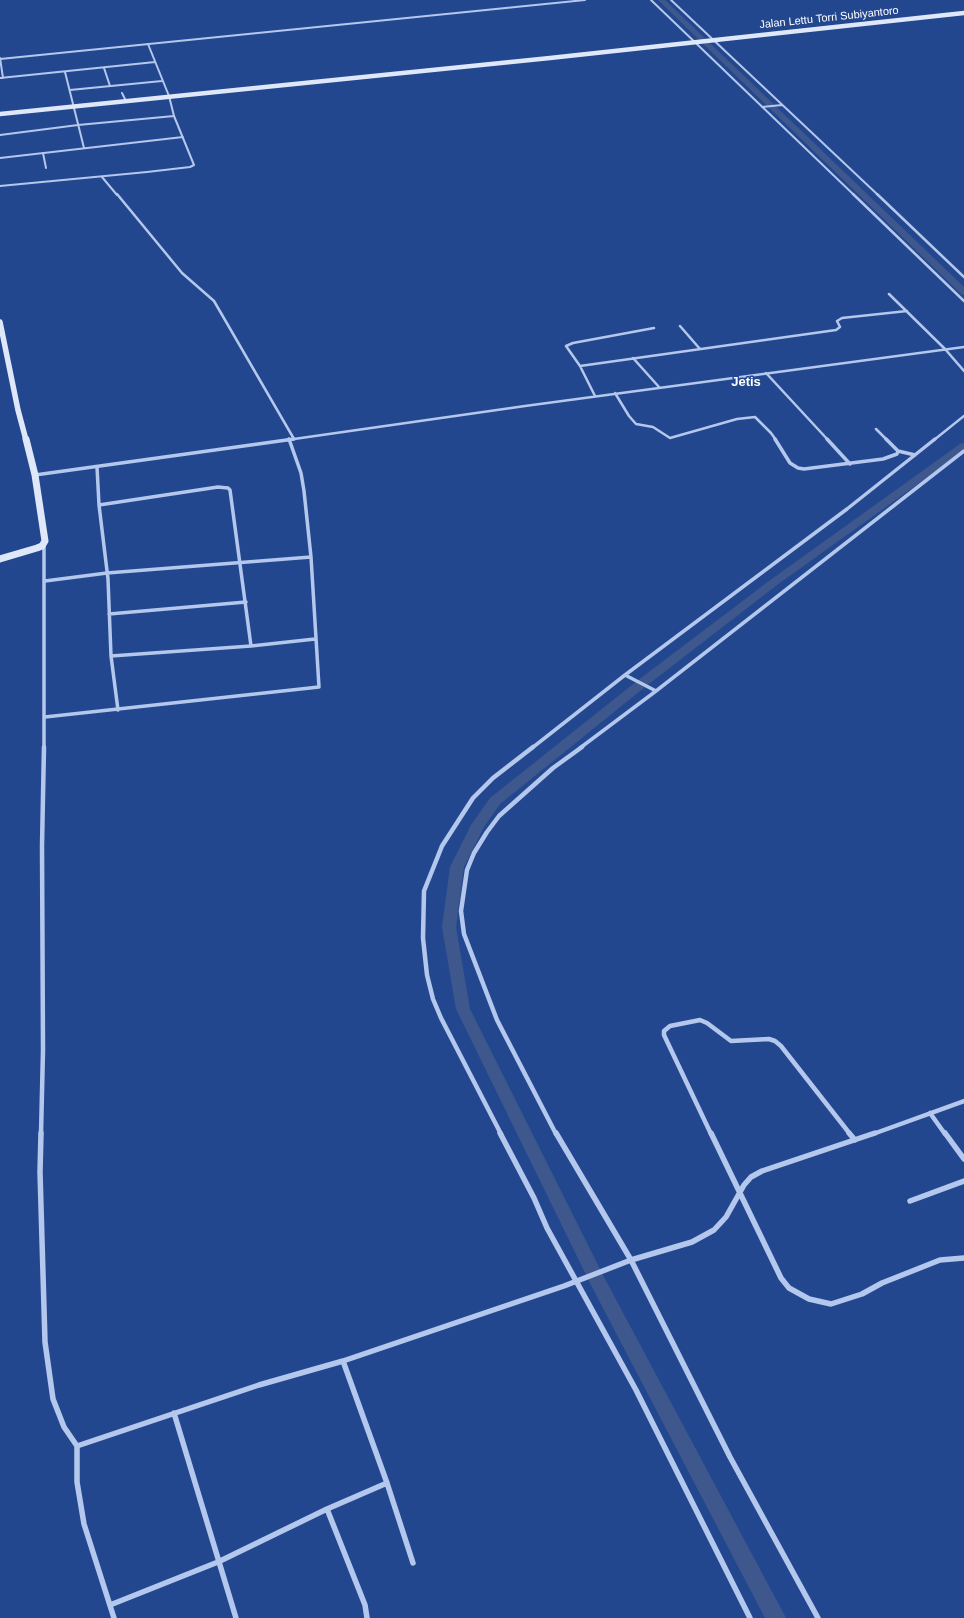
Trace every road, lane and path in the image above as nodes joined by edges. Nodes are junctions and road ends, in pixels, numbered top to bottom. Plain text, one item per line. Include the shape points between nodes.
1 (585, 0) edge
2 (651, 0) edge
3 (671, 0) edge
4 (964, 13) edge
5 (711, 40) junction
6 (696, 41) junction
7 (148, 44) junction
8 (0, 58) edge
9 (155, 62) junction
10 (104, 68) junction
11 (65, 72) junction
12 (2, 78) edge
13 (162, 82) junction
14 (110, 86) junction
15 (70, 90) junction
16 (122, 93) dead end
17 (169, 96) junction
18 (126, 101) junction
19 (781, 105) junction
20 (74, 106) junction
21 (763, 107) junction
22 (0, 114) edge
23 (174, 116) junction
24 (78, 125) junction
25 (0, 136) edge
26 (183, 137) junction
27 (84, 148) junction
28 (43, 153) junction
29 (0, 158) edge
30 (46, 168) dead end
31 (102, 177) junction
32 (0, 186) edge
33 (964, 277) edge
34 (889, 294) dead end
35 (964, 300) edge
36 (907, 311) junction
37 (0, 322) edge
38 (680, 326) dead end
39 (654, 328) dead end
40 (964, 347) edge
41 (700, 349) junction
42 (944, 349) junction
43 (633, 358) junction
44 (580, 366) junction
45 (964, 371) edge
46 (766, 373) junction
47 (659, 387) junction
48 (615, 393) junction
49 (595, 396) junction
50 (964, 416) edge
51 (876, 429) dead end
52 (294, 438) junction
53 (289, 439) junction
54 (898, 451) junction
55 (964, 451) edge
56 (915, 455) junction
57 (850, 464) junction
58 (97, 467) junction
59 (35, 475) junction
60 (100, 505) junction
61 (44, 544) junction
62 (311, 557) junction
63 (0, 559) edge
64 (239, 563) junction
65 (107, 573) junction
66 (45, 581) junction
67 (246, 602) junction
68 (109, 614) junction
69 (315, 639) junction
70 (251, 646) junction
71 (111, 656) junction
72 (625, 675) junction
73 (653, 690) junction
74 (118, 710) junction
75 (45, 717) junction
76 (964, 1101) edge
77 (930, 1113) junction
78 (855, 1140) junction
79 (964, 1159) edge
80 (964, 1181) edge
81 (740, 1193) junction
82 (910, 1201) dead end
83 (964, 1258) edge
84 (631, 1260) junction
85 (577, 1280) junction
86 (343, 1361) junction
87 (174, 1413) junction
88 (77, 1446) junction
89 (387, 1483) junction
90 (328, 1509) junction
91 (218, 1562) junction
92 (413, 1563) dead end
93 (110, 1605) junction
94 (114, 1618) edge
95 (236, 1618) edge
96 (367, 1618) edge
97 (750, 1618) edge
98 (818, 1618) edge

1 - 7 street
2 - 6 street
3 - 5 street
4 - 5 main road, Jalan Lettu Torri Subiyantoro
5 - 6 main road, Jalan Lettu Torri Subiyantoro
5 - 19 street
6 - 17 main road, Jalan Lettu Torri Subiyantoro
6 - 21 street
7 - 8 street
7 - 9 street
8 - 12 street
9 - 10 street
9 - 13 street
10 - 11 street
10 - 14 street
11 - 12 street
11 - 15 street
13 - 14 street
13 - 17 street
14 - 15 street
15 - 20 street
16 - 18 street
17 - 18 main road, Jalan Lettu Torri Subiyantoro
17 - 23 street
18 - 20 main road, Jalan Lettu Torri Subiyantoro
19 - 21 street
19 - 33 street
20 - 22 main road, Jalan Lettu Torri Subiyantoro
20 - 24 street
21 - 35 street
23 - 24 street
23 - 26 street
24 - 25 street
24 - 27 street
26 - 27 street
26 - 31 street via 195,164 193,166
27 - 28 street
28 - 29 street
28 - 30 street
31 - 32 street
31 - 52 street via 182,273 214,301
34 - 36 street
36 - 41 street via 842,318 837,320 840,328 836,330
36 - 42 street
37 - 59 main road via 18,410
38 - 41 street
39 - 44 street via 566,346
40 - 42 street
41 - 43 street
42 - 45 street
42 - 46 street
43 - 44 street
43 - 47 street
44 - 49 street
46 - 47 street
46 - 57 street
47 - 48 street
48 - 49 street
48 - 57 street via 636,424 653,427 668,438 753,417 771,433 790,463 798,468
49 - 52 street
50 - 56 street
51 - 54 street
52 - 53 street
53 - 58 street
53 - 62 street via 301,473
54 - 56 street
54 - 57 street via 893,456 883,459
55 - 73 street
56 - 72 street
58 - 59 street
58 - 60 street
59 - 61 main road
60 - 64 street via 218,487 228,488 231,493
60 - 65 street
61 - 63 main road
61 - 66 street
62 - 64 street
62 - 69 street
64 - 65 street
64 - 67 street
65 - 66 street
65 - 68 street
66 - 75 street
67 - 68 street
67 - 70 street
68 - 71 street
69 - 70 street
69 - 74 street via 319,687
70 - 71 street
71 - 74 street
72 - 73 street
72 - 85 street via 482,787 447,836 424,891 423,938 433,999 547,1228
73 - 84 street via 553,768 499,816 486,832 467,870 461,911 464,934 497,1020 539,1102
74 - 75 street
75 - 88 street via 40,1172 43,1306 53,1399 64,1427
76 - 77 street
77 - 78 street
77 - 79 street
78 - 81 street via 762,1171 751,1177
78 - 81 street via 775,1041 731,1041 703,1021 692,1020 670,1026 664,1031 664,1035
80 - 82 street
81 - 83 street via 781,1278 799,1294 822,1303 839,1303 940,1260
81 - 84 street via 726,1217 705,1237
84 - 85 street
84 - 98 street via 730,1457
85 - 86 street
85 - 97 street via 636,1390
86 - 87 street
86 - 89 street
87 - 88 street
87 - 91 street
88 - 93 street via 77,1482 84,1524
89 - 90 street
89 - 92 street
90 - 91 street
90 - 96 street via 365,1605
91 - 93 street
91 - 95 street
93 - 94 street

